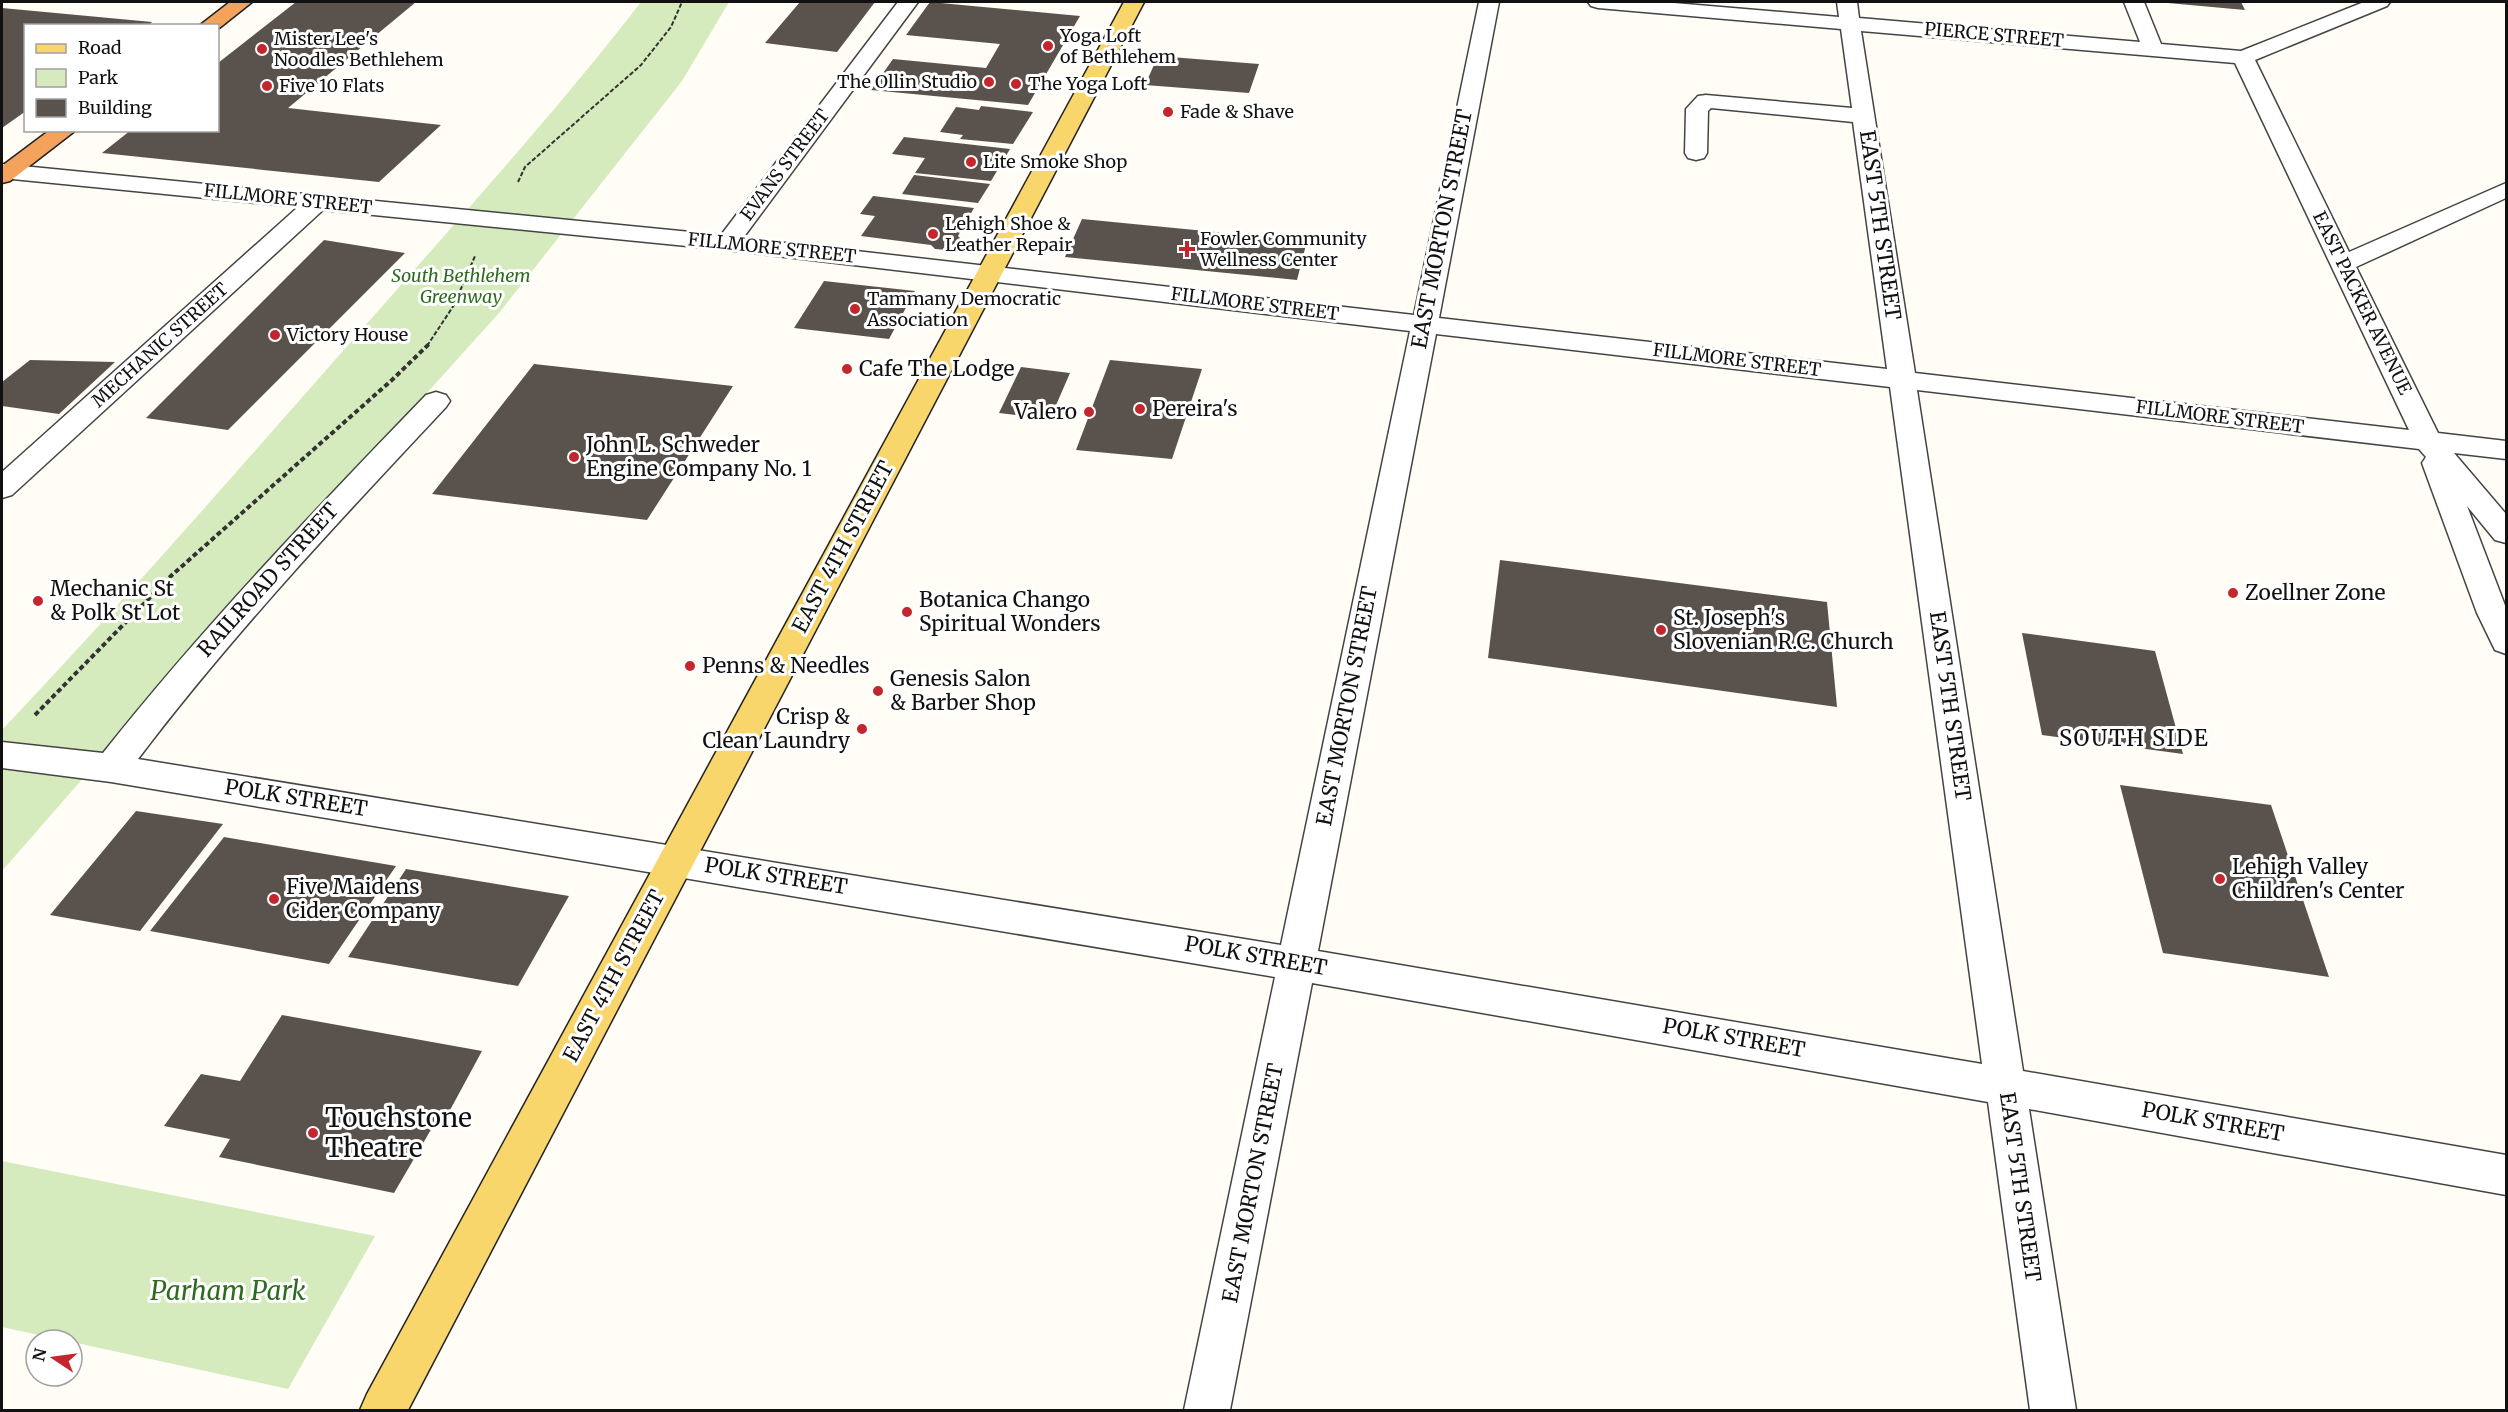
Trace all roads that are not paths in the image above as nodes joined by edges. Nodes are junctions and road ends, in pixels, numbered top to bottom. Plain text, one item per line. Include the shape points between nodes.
1 (242, 2) edge
2 (908, 2) edge
3 (1134, 2) edge
4 (1489, 2) edge
5 (1598, 2) edge
6 (2134, 2) edge
7 (2380, 2) edge
8 (1849, 12) edge
9 (212, 24) edge
10 (2153, 49) junction
11 (2243, 57) junction
12 (1864, 116) junction
13 (61, 132) edge
14 (1696, 153) dead end
15 (4, 173) edge
16 (2506, 190) edge
17 (318, 202) junction
18 (728, 243) junction
19 (2342, 264) junction
20 (990, 273) junction
21 (1423, 323) junction
22 (1903, 379) junction
23 (436, 401) dead end
24 (2428, 441) junction
25 (2506, 450) edge
26 (2, 488) edge
27 (2506, 533) edge
28 (2506, 642) edge
29 (2, 755) edge
30 (111, 768) junction
31 (676, 859) junction
32 (1296, 963) junction
33 (2005, 1085) junction
34 (2506, 1175) edge
35 (383, 1410) edge
36 (1207, 1410) edge
37 (2052, 1410) edge

1 - 9 highway
2 - 18 street, EVANS STREET
3 - 20 main road, EAST 4TH STREET
4 - 21 street, EAST MORTON STREET
5 - 8 street, PIERCE STREET
6 - 10 street
7 - 11 street, PIERCE STREET
8 - 10 street, PIERCE STREET
8 - 12 street, EAST 5TH STREET
10 - 11 street, PIERCE STREET
11 - 19 street, EAST PACKER AVENUE
12 - 14 street via 1706,101 1697,109
12 - 22 street, EAST 5TH STREET
13 - 15 highway
15 - 17 street, FILLMORE STREET
16 - 19 street
17 - 18 street, FILLMORE STREET
17 - 26 street, MECHANIC STREET
18 - 20 street, FILLMORE STREET
19 - 24 street, EAST PACKER AVENUE
20 - 21 street, FILLMORE STREET
20 - 31 main road, EAST 4TH STREET
21 - 22 street, FILLMORE STREET
21 - 32 street, EAST MORTON STREET
22 - 24 street, FILLMORE STREET
22 - 33 street, EAST 5TH STREET
23 - 30 street, RAILROAD STREET via 230,621 166,695
24 - 25 street, FILLMORE STREET
24 - 27 street, EAST PACKER AVENUE
24 - 28 street
29 - 30 street, POLK STREET
30 - 31 street, POLK STREET
31 - 32 street, POLK STREET
31 - 35 main road, EAST 4TH STREET
32 - 33 street, POLK STREET
32 - 36 street, EAST MORTON STREET
33 - 34 street, POLK STREET
33 - 37 street, EAST 5TH STREET

